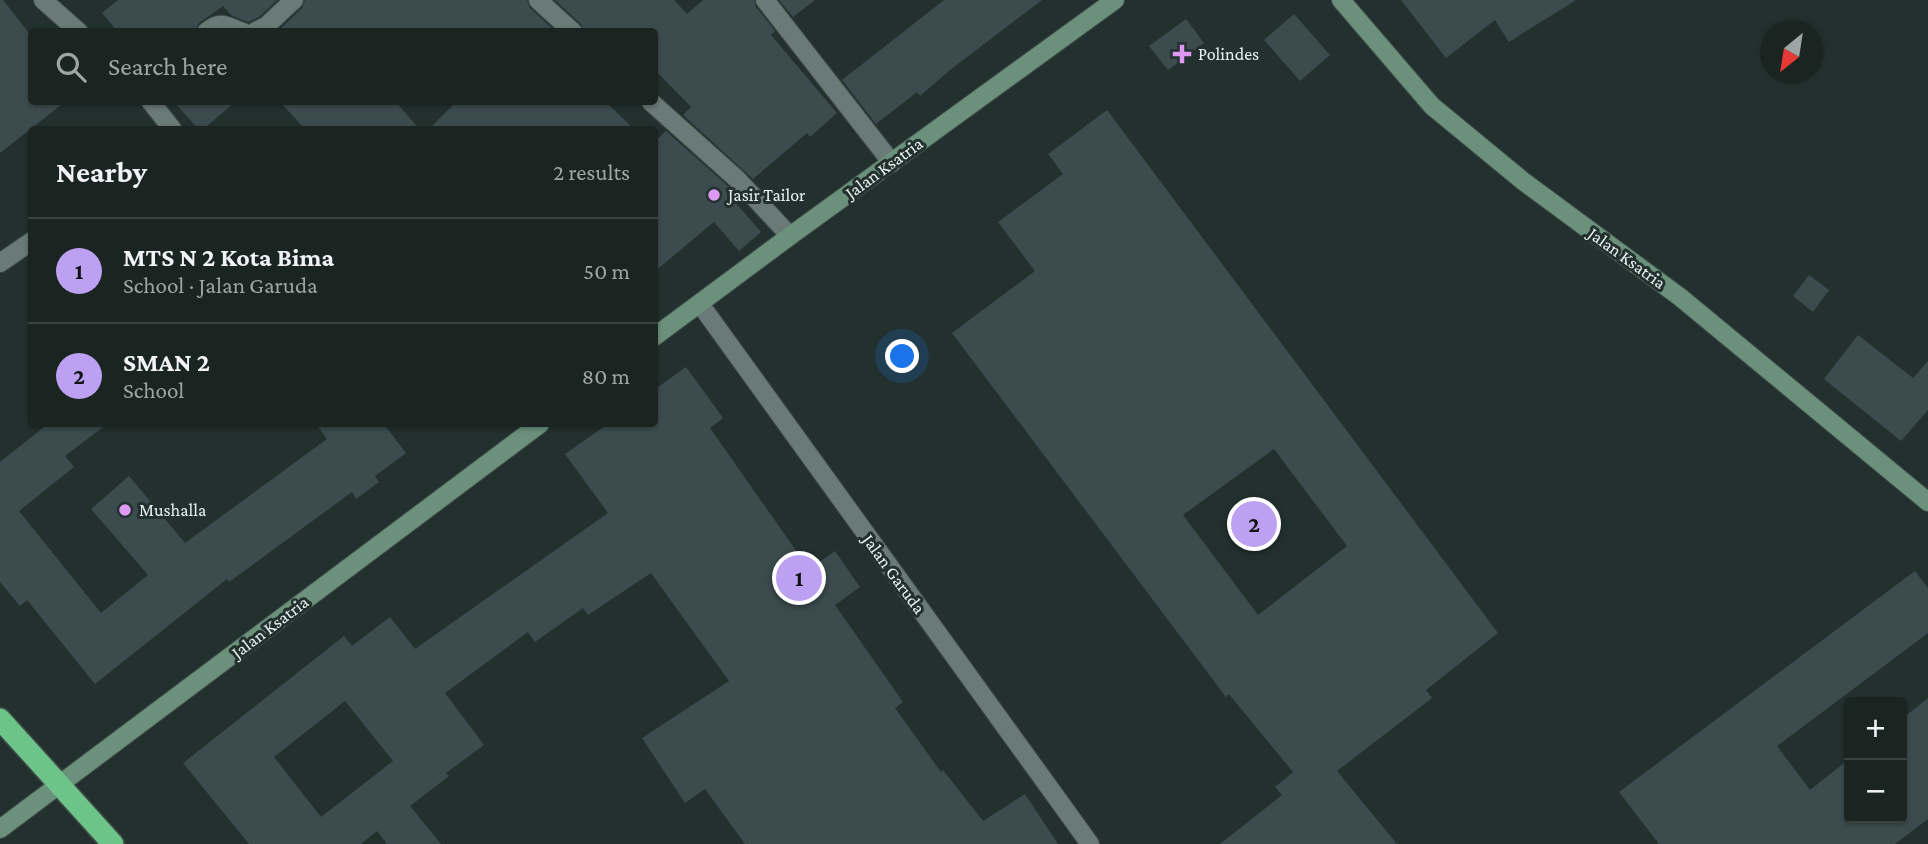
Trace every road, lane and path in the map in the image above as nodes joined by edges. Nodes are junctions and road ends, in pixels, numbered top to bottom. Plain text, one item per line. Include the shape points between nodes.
1 (43, 0) edge
2 (293, 0) edge
3 (538, 0) edge
4 (765, 0) edge
5 (1115, 0) edge
6 (1340, 0) edge
7 (74, 28) edge
8 (210, 28) edge
9 (232, 28) edge
10 (262, 28) edge
11 (569, 28) edge
12 (153, 105) edge
13 (654, 105) edge
14 (170, 126) edge
15 (892, 163) junction
16 (790, 236) junction
17 (28, 244) edge
18 (0, 263) edge
19 (699, 304) junction
20 (658, 334) edge
21 (536, 427) edge
22 (1928, 502) edge
23 (0, 719) edge
24 (60, 785) junction
25 (0, 829) edge
26 (113, 844) edge
27 (1090, 844) edge

1 - 7 street
2 - 10 street
3 - 11 street
4 - 15 street
5 - 15 street, Jalan Ksatria
6 - 22 street, Jalan Ksatria via 1432,106 1523,181 1680,297
8 - 9 street via 215,24
12 - 14 street
13 - 16 street via 729,172
15 - 16 street, Jalan Ksatria
16 - 19 street, Jalan Ksatria
17 - 18 street
19 - 20 street, Jalan Ksatria
19 - 27 street, Jalan Garuda
21 - 24 street, Jalan Ksatria
23 - 24 highway
24 - 25 street, Jalan Ksatria
24 - 26 highway

